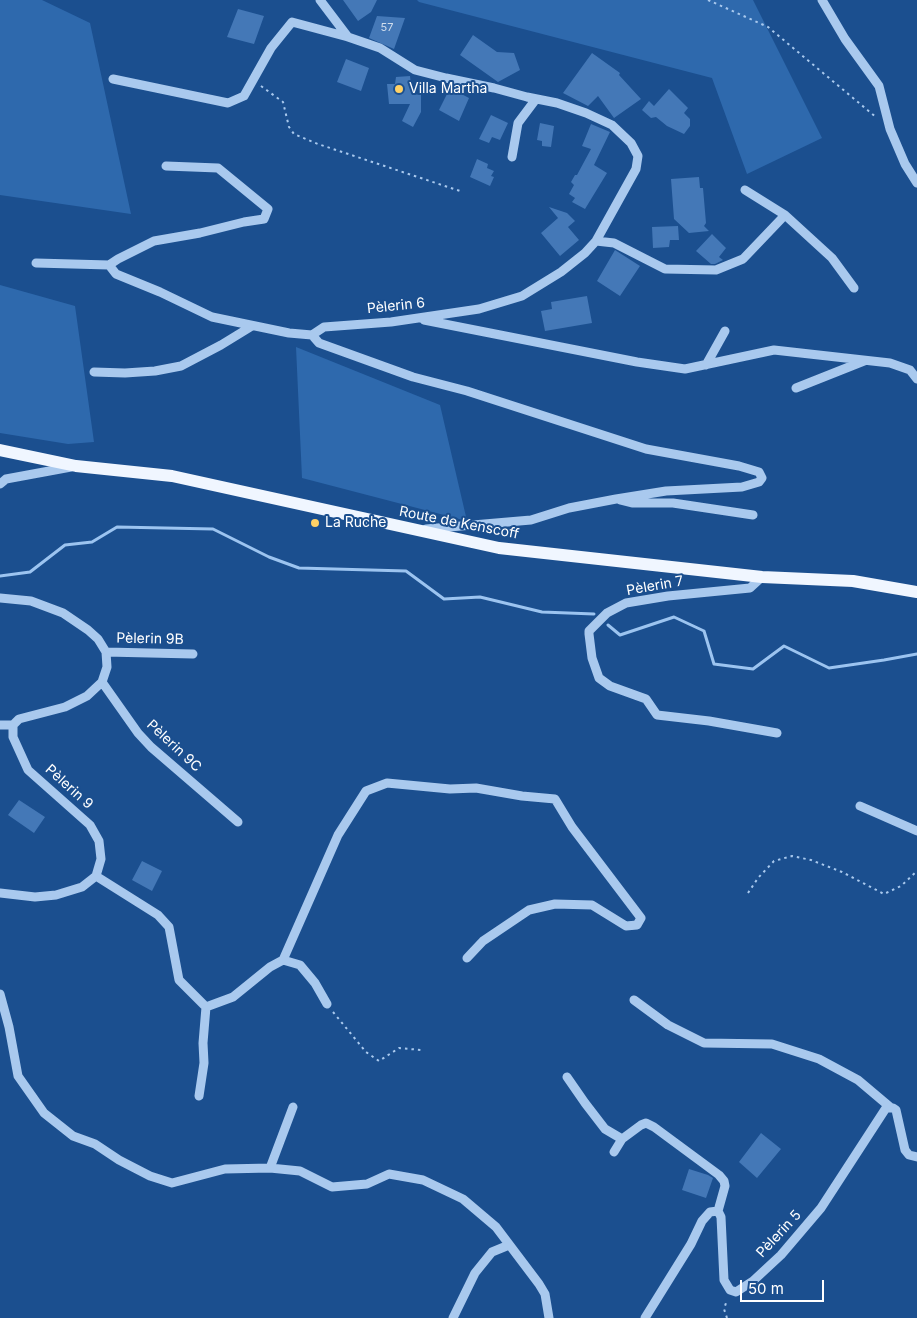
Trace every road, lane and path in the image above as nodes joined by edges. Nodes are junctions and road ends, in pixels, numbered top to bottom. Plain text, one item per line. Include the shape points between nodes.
1 (320, 0) edge
2 (708, 0) edge
3 (822, 0) edge
4 (348, 37) junction
5 (112, 79) dead end
6 (255, 79) junction
7 (536, 99) junction
8 (890, 129) junction
9 (512, 157) dead end
10 (166, 166) dead end
11 (917, 183) edge
12 (460, 190) dead end
13 (745, 190) dead end
14 (785, 215) junction
15 (596, 241) junction
16 (36, 263) dead end
17 (109, 265) junction
18 (854, 288) dead end
19 (416, 318) junction
20 (252, 326) junction
21 (725, 331) dead end
22 (312, 335) junction
23 (867, 360) junction
24 (706, 365) junction
25 (94, 372) dead end
26 (917, 379) edge
27 (796, 388) dead end
28 (0, 450) edge
29 (76, 466) junction
30 (0, 484) edge
31 (616, 499) junction
32 (753, 515) dead end
33 (416, 530) junction
34 (762, 577) junction
35 (917, 592) edge
36 (0, 598) edge
37 (106, 652) junction
38 (193, 654) dead end
39 (102, 682) junction
40 (0, 725) edge
41 (13, 725) junction
42 (778, 733) dead end
43 (860, 806) dead end
44 (238, 822) dead end
45 (917, 831) edge
46 (917, 871) edge
47 (96, 876) junction
48 (0, 893) edge
49 (748, 893) dead end
50 (467, 958) dead end
51 (283, 960) junction
52 (0, 994) edge
53 (634, 1000) dead end
54 (327, 1004) joint
55 (206, 1006) junction
56 (421, 1050) dead end
57 (567, 1077) dead end
58 (199, 1096) dead end
59 (293, 1107) dead end
60 (890, 1107) junction
61 (622, 1139) junction
62 (614, 1152) dead end
63 (917, 1157) edge
64 (270, 1168) junction
65 (718, 1211) junction
66 (509, 1245) junction
67 (730, 1290) junction
68 (453, 1318) edge
69 (549, 1318) edge
70 (644, 1318) edge
71 (727, 1318) edge

1 - 4 street
2 - 8 path via 768,27
3 - 8 street via 844,39 879,86
4 - 6 street, Pèlerin 6 via 292,22 271,48
4 - 7 street, Pèlerin 6 via 380,48 414,70
5 - 6 street, Pèlerin 6 via 228,103 244,96
6 - 12 path via 264,90 283,102 294,134
7 - 9 street via 518,123
7 - 15 street, Pèlerin 6 via 557,103 612,125 631,143 638,156 636,169
8 - 11 street
10 - 17 street via 218,168 268,209 264,219 154,241
13 - 14 street
14 - 15 street via 743,259 716,270 665,269 614,243
14 - 18 street via 832,258
15 - 19 street, Pèlerin 6 via 561,272 522,296 479,309
16 - 17 street
17 - 20 street via 116,274 212,317
19 - 22 street, Pèlerin 6 via 324,327
19 - 24 street via 637,362 685,369
20 - 22 street
20 - 25 street via 182,366 125,374
21 - 24 street
22 - 31 street via 319,342 413,377 467,391 646,449 739,466 759,472 762,478 759,482 742,486 666,491
23 - 24 street via 774,350
23 - 26 street via 910,370
23 - 27 street
28 - 29 main road, Route de Kenscoff
29 - 30 street via 6,480
29 - 33 main road, Route de Kenscoff via 172,476
31 - 32 street via 632,503 674,503
31 - 33 street via 568,508 531,520
33 - 34 main road, Route de Kenscoff via 499,548
34 - 35 main road, Route de Kenscoff via 853,581
34 - 42 street, Pèlerin 7 via 750,588 626,603 607,613 589,634 599,678 610,686 646,699 657,715
36 - 37 street via 31,601 63,613 98,639
37 - 38 street, Pèlerin 9B
37 - 39 street via 107,666
39 - 41 street via 88,696 65,707 18,719
39 - 44 street, Pèlerin 9C via 151,747
40 - 41 street
41 - 47 street, Pèlerin 9 via 13,737 28,770 90,825 99,841 101,860
43 - 45 street
46 - 49 path via 901,886 884,894 842,872 792,856 774,861
47 - 48 street via 82,887 56,895 35,897
47 - 55 street via 158,915 169,927 179,980
50 - 51 street via 483,941 528,910 555,904 592,905 626,926 637,926 641,918 554,799 476,788 387,783 366,791 338,835
51 - 54 street via 300,965
51 - 55 street via 233,997
52 - 64 street via 18,1076 44,1113 73,1136 95,1144 150,1176 172,1183 225,1169
53 - 60 street via 668,1025 704,1043 772,1044 819,1059 858,1080
54 - 56 path via 378,1062 399,1048
55 - 58 street
57 - 61 street via 605,1128
59 - 64 street
60 - 63 street via 896,1110 905,1150
60 - 67 street, Pèlerin 5 via 884,1110 821,1208 781,1254 743,1288 736,1292
61 - 62 street
61 - 65 street via 646,1123 719,1175 725,1186
64 - 66 street via 300,1171 332,1187 367,1184 389,1174 423,1180 463,1199 496,1227
65 - 67 street via 724,1280
65 - 70 street via 710,1212 702,1221
66 - 68 street via 492,1252 475,1273
66 - 69 street via 545,1294
67 - 71 path via 724,1309

